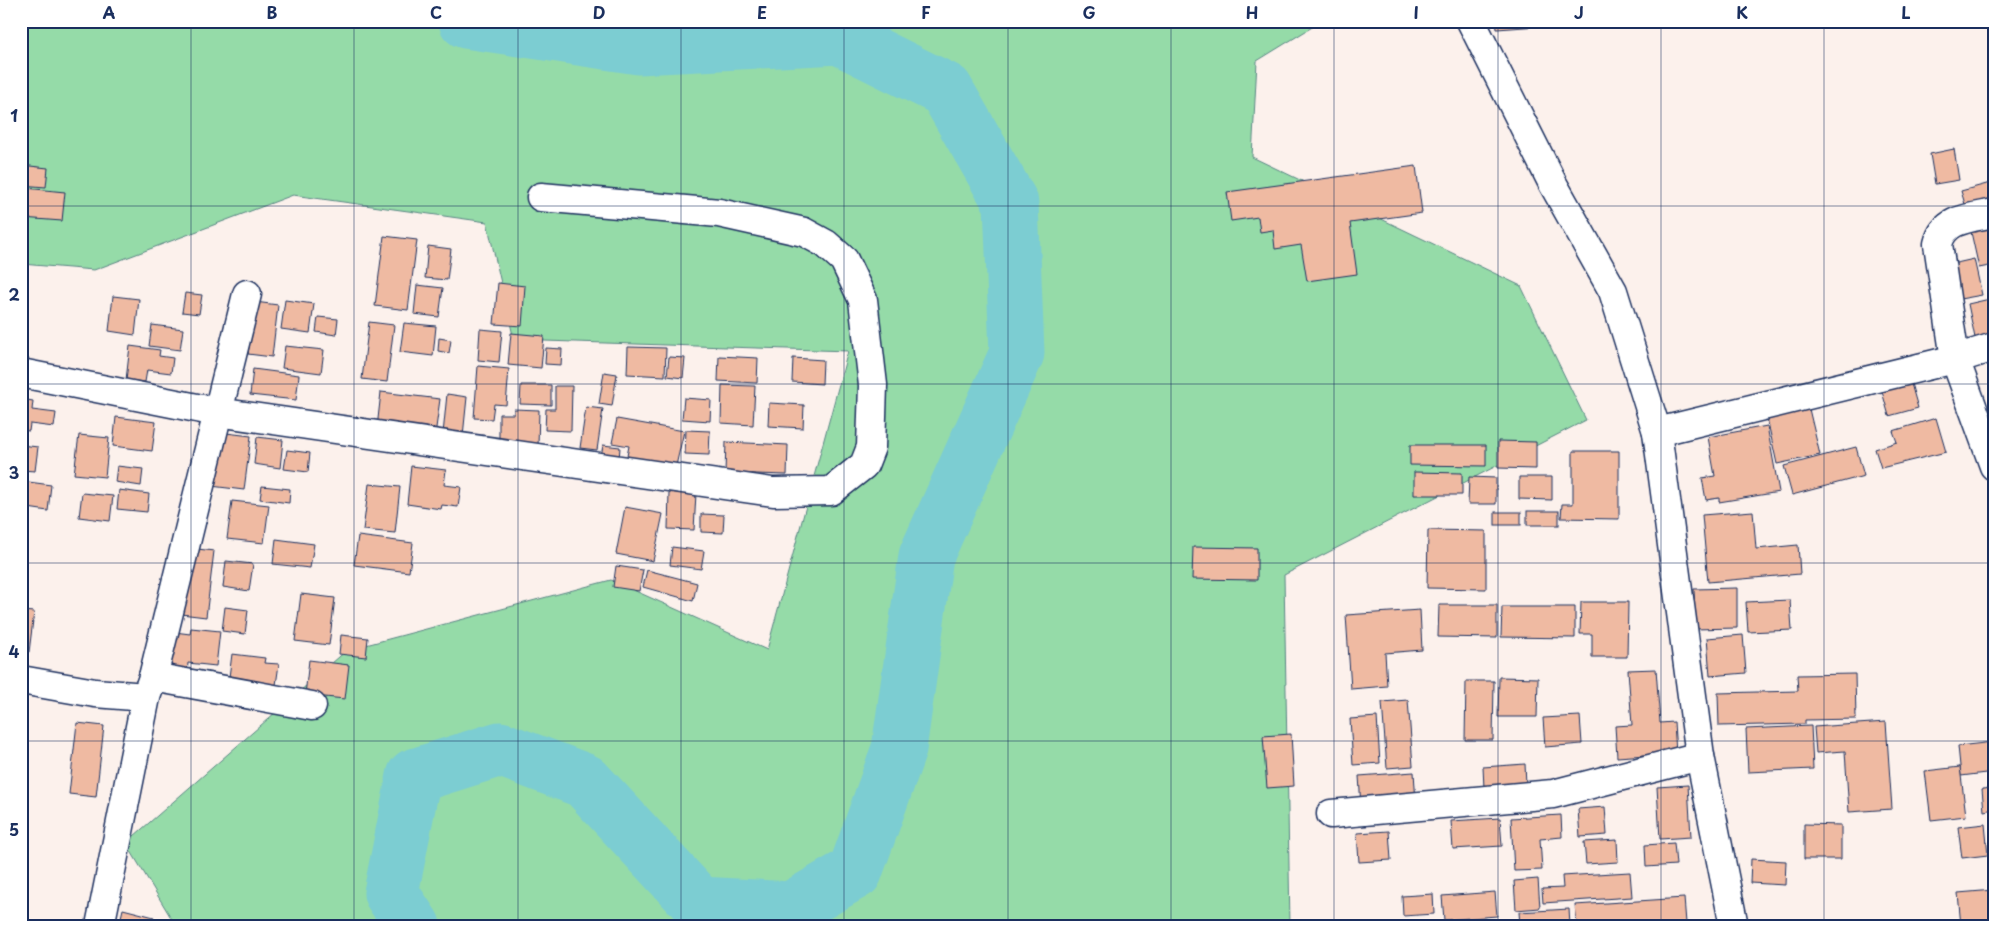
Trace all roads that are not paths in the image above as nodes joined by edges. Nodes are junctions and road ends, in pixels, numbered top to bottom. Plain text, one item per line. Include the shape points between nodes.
1 (1470, 21) edge
2 (540, 197) dead end
3 (1994, 213) edge
4 (247, 294) dead end
5 (1994, 347) edge
6 (1956, 359) junction
7 (21, 373) edge
8 (217, 412) junction
9 (1657, 432) junction
10 (1994, 466) edge
11 (21, 680) edge
12 (149, 687) junction
13 (312, 706) dead end
14 (1700, 756) junction
15 (1331, 814) dead end
16 (100, 926) edge
17 (1734, 926) edge

1 - 9 street via 1553,184 1613,291
2 - 8 street via 719,213 804,232 826,244 844,260 862,300 872,385 871,447 864,465 831,491 773,492
3 - 6 street via 1948,225 1940,235 1938,244
4 - 8 street
5 - 6 street
6 - 9 street
6 - 10 street
7 - 8 street
8 - 12 street
9 - 14 street
11 - 12 street via 95,693
12 - 13 street
12 - 16 street
14 - 15 street via 1553,794
14 - 17 street

